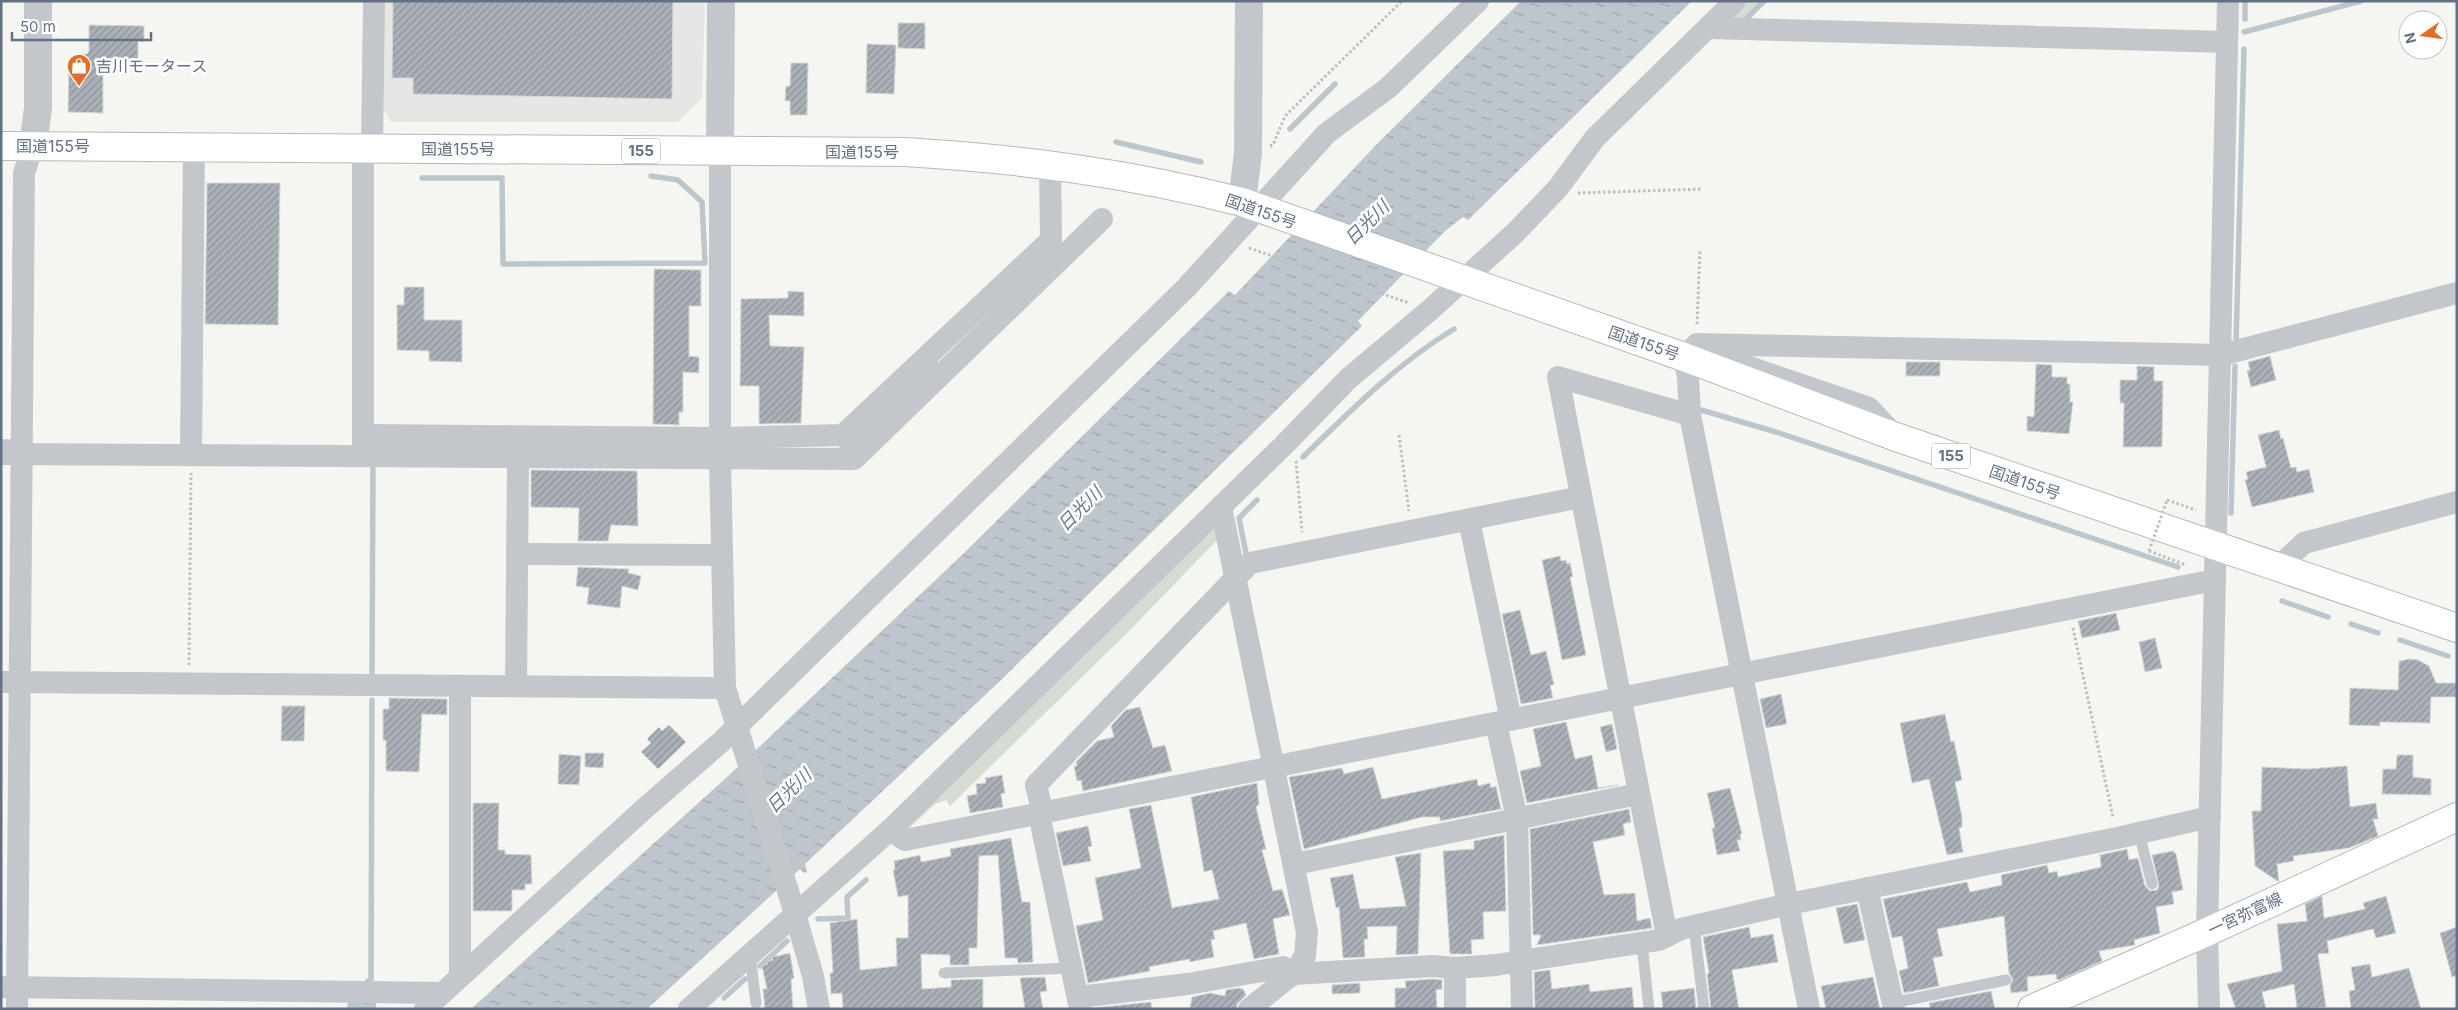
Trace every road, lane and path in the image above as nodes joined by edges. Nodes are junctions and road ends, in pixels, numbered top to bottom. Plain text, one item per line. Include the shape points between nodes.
1 (38, 1) edge
2 (374, 1) edge
3 (721, 1) edge
4 (1249, 1) edge
5 (1402, 1) edge
6 (1478, 1) edge
7 (1735, 1) edge
8 (2228, 1) edge
9 (1708, 28) junction
10 (2227, 42) junction
11 (1273, 145) dead end
12 (1, 146) edge
13 (33, 146) junction
14 (194, 148) junction
15 (368, 148) junction
16 (720, 151) junction
17 (1050, 164) junction
18 (1703, 190) dead end
19 (1573, 193) dead end
20 (1258, 208) junction
21 (1050, 209) junction
22 (1102, 219) dead end
23 (1080, 241) junction
24 (1243, 246) dead end
25 (1700, 249) dead end
26 (1456, 278) junction
27 (2457, 292) edge
28 (1410, 303) dead end
29 (1692, 350) junction
30 (2221, 355) junction
31 (1690, 415) junction
32 (1399, 435) dead end
33 (1285, 444) junction
34 (363, 446) junction
35 (720, 449) junction
36 (12, 454) edge
37 (191, 455) junction
38 (518, 458) junction
39 (1582, 497) junction
40 (2457, 502) edge
41 (1221, 507) junction
42 (2196, 510) dead end
43 (1469, 520) junction
44 (1411, 531) junction
45 (2216, 546) junction
46 (1304, 552) junction
47 (517, 554) junction
48 (722, 555) junction
49 (2188, 557) dead end
50 (2278, 567) junction
51 (1235, 577) junction
52 (2215, 580) junction
53 (2069, 609) junction
54 (2457, 628) edge
55 (1742, 674) junction
56 (11, 682) edge
57 (189, 684) junction
58 (460, 686) junction
59 (516, 686) junction
60 (726, 688) junction
61 (1620, 699) junction
62 (1503, 722) junction
63 (739, 728) junction
64 (1273, 766) junction
65 (1638, 794) junction
66 (1041, 814) junction
67 (2210, 817) junction
68 (2457, 817) edge
69 (1517, 819) junction
70 (890, 830) junction
71 (2139, 833) junction
72 (2117, 838) junction
73 (1295, 864) junction
74 (2152, 884) dead end
75 (1867, 888) junction
76 (1789, 904) junction
77 (794, 908) junction
78 (1694, 926) junction
79 (2207, 932) junction
80 (1667, 936) junction
81 (1642, 944) junction
82 (750, 952) junction
83 (1520, 962) junction
84 (1072, 968) junction
85 (1455, 968) junction
86 (944, 973) dead end
87 (1293, 974) junction
88 (460, 976) junction
89 (2006, 980) dead end
90 (12, 994) edge
91 (442, 994) junction
92 (710, 1000) edge
93 (756, 1003) dead end
94 (1079, 1003) edge
95 (1893, 1006) edge
96 (425, 1009) edge
97 (689, 1009) edge
98 (819, 1009) edge
99 (1249, 1009) edge
100 (1455, 1009) edge
101 (1522, 1009) edge
102 (1649, 1009) edge
103 (1704, 1009) edge
104 (1810, 1009) edge
105 (2032, 1009) edge
106 (2209, 1009) edge

1 - 13 street via 38,108
2 - 15 street
3 - 16 street
4 - 20 street via 1248,153
5 - 11 path via 1285,116
6 - 20 street via 1388,88 1327,133
7 - 9 street
8 - 10 street
9 - 10 street
9 - 26 street via 1594,138 1558,188 1515,233
10 - 30 street
12 - 13 main road, 国道155号 / 155
13 - 14 main road, 国道155号 / 155
13 - 36 street via 24,173
14 - 15 main road, 国道155号 / 155
14 - 37 street
15 - 16 main road, 国道155号 / 155
15 - 34 street
16 - 17 main road, 国道155号 / 155 via 906,152
16 - 35 street
17 - 20 main road, 国道155号 / 155 via 1172,184
17 - 21 street
18 - 19 path
20 - 26 main road, 国道155号 / 155
20 - 63 street via 1187,288
21 - 23 street
21 - 35 street via 1051,240 843,435
22 - 23 street
23 - 35 street via 854,459
24 - 28 path
25 - 29 path
26 - 29 main road, 国道155号 / 155
26 - 33 street via 1348,379
27 - 30 street
29 - 30 street
29 - 31 street via 1688,377
29 - 45 main road, 国道155号 / 155 via 1896,438
30 - 45 street
31 - 39 street via 1558,377
31 - 55 street
32 - 44 path
33 - 41 street
33 - 46 path via 1296,456
34 - 35 street
34 - 37 street
34 - 38 street
35 - 38 street
35 - 48 street
36 - 37 street
36 - 56 street
37 - 57 path
38 - 47 street
39 - 43 street
39 - 61 street
40 - 50 street via 2304,543
41 - 51 street
41 - 70 street
42 - 49 path, bridge via 2167,500 2149,552 2186,565
43 - 44 street
43 - 62 street
44 - 46 street
45 - 50 main road, 国道155号 / 155
45 - 52 street
46 - 51 street via 1250,563
47 - 48 street
47 - 59 street
48 - 60 street
50 - 54 main road, 国道155号 / 155
51 - 64 street
51 - 66 street via 1036,785
52 - 53 street
52 - 67 street
53 - 55 street
53 - 72 path
55 - 61 street
55 - 76 street
56 - 57 street
56 - 90 street
57 - 58 street
58 - 59 street
58 - 88 street
59 - 60 street
60 - 63 street
61 - 62 street
61 - 65 street
62 - 64 street
62 - 69 street
63 - 77 street
63 - 88 street
64 - 66 street
64 - 73 street
65 - 69 street
65 - 80 street
66 - 70 street via 904,840
66 - 84 street
67 - 71 street
67 - 79 street
68 - 79 main road, 一宮弥富線
69 - 73 street
69 - 83 street
70 - 77 street
71 - 72 street
71 - 74 lane
72 - 75 street
73 - 87 street via 1307,932 1305,956
75 - 76 street
75 - 95 street
76 - 78 street
76 - 104 street
77 - 82 street
77 - 98 street
78 - 80 street
78 - 103 lane
79 - 105 main road, 一宮弥富線
79 - 106 street
80 - 81 street
81 - 83 street
81 - 102 lane
82 - 92 street
82 - 93 lane
83 - 85 street
83 - 101 street
84 - 86 lane
84 - 94 street
85 - 87 street via 1433,966
85 - 100 street
87 - 94 street via 1282,968
87 - 99 street
88 - 91 street
89 - 95 lane
90 - 91 street
91 - 96 street
92 - 97 street

